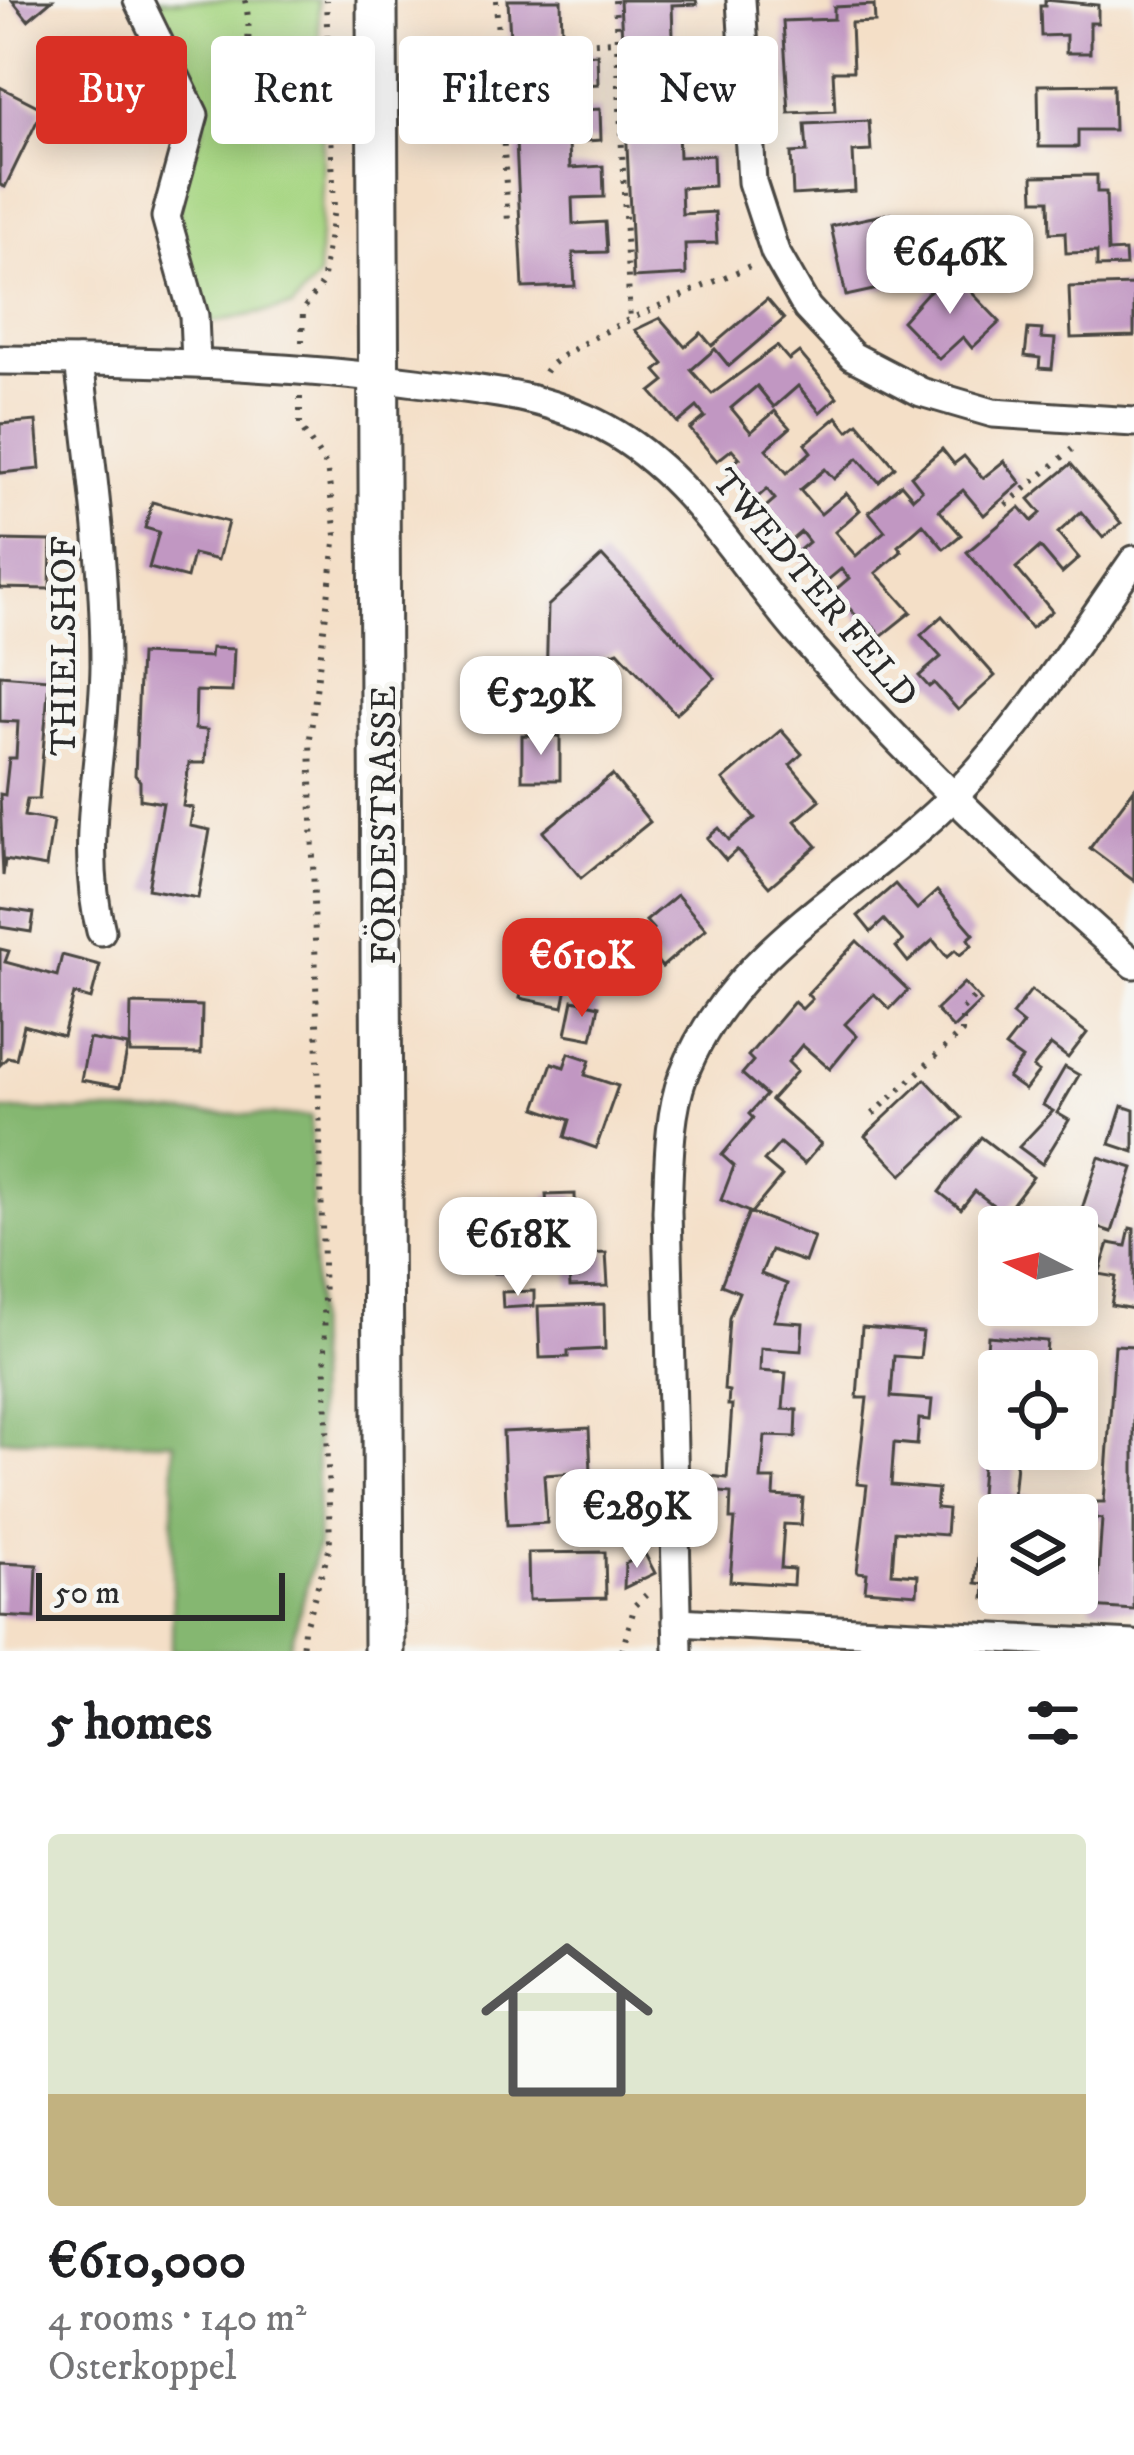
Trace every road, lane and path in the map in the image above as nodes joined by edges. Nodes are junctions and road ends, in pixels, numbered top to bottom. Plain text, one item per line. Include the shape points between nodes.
1 (138, 0) edge
2 (245, 0) edge
3 (326, 0) edge
4 (376, 0) edge
5 (496, 0) edge
6 (615, 0) edge
7 (741, 0) edge
8 (498, 36) edge
9 (617, 41) joint
10 (593, 42) edge
11 (194, 116) junction
12 (504, 144) edge
13 (622, 144) edge
14 (508, 223) dead end
15 (776, 252) junction
16 (630, 322) junction
17 (0, 360) edge
18 (79, 361) junction
19 (196, 362) junction
20 (301, 371) junction
21 (378, 377) junction
22 (532, 397) junction
23 (1083, 418) junction
24 (1134, 422) edge
25 (1006, 506) dead end
26 (1134, 560) edge
27 (953, 797) junction
28 (101, 931) dead end
29 (1134, 964) edge
30 (977, 994) dead end
31 (873, 1114) dead end
32 (677, 1608) junction
33 (1134, 1645) edge
34 (302, 1651) edge
35 (385, 1651) edge
36 (622, 1651) edge
37 (678, 1651) edge

1 - 11 street
2 - 11 path via 247,60 225,96
3 - 20 path via 334,209 322,283 304,310
4 - 21 main road, FÖRDESTRASSE
5 - 8 path
6 - 9 path
7 - 15 street via 752,182
9 - 10 path
11 - 19 street via 166,218 194,316
12 - 14 path
13 - 16 path
15 - 16 path
15 - 23 street via 807,308 852,356 920,392 993,413
16 - 22 path via 550,363
17 - 18 street, TWEDTER FELD
18 - 19 street, TWEDTER FELD
18 - 28 street, THIELSHOF via 102,550 105,666 90,859
19 - 20 street, TWEDTER FELD
20 - 21 street, TWEDTER FELD
20 - 34 path via 300,427 327,466 336,535 310,738 330,1546
21 - 22 street, TWEDTER FELD
21 - 35 main road, FÖRDESTRASSE
22 - 27 street, TWEDTER FELD via 615,434 678,481 798,631
23 - 24 street
23 - 25 path via 1078,444
26 - 27 street via 1004,745
27 - 29 street, TWEDTER FELD
27 - 32 street via 752,967 713,1013 682,1079 667,1211
30 - 31 path via 962,1010 962,1032
32 - 33 street
32 - 36 path via 641,1598
32 - 37 street

